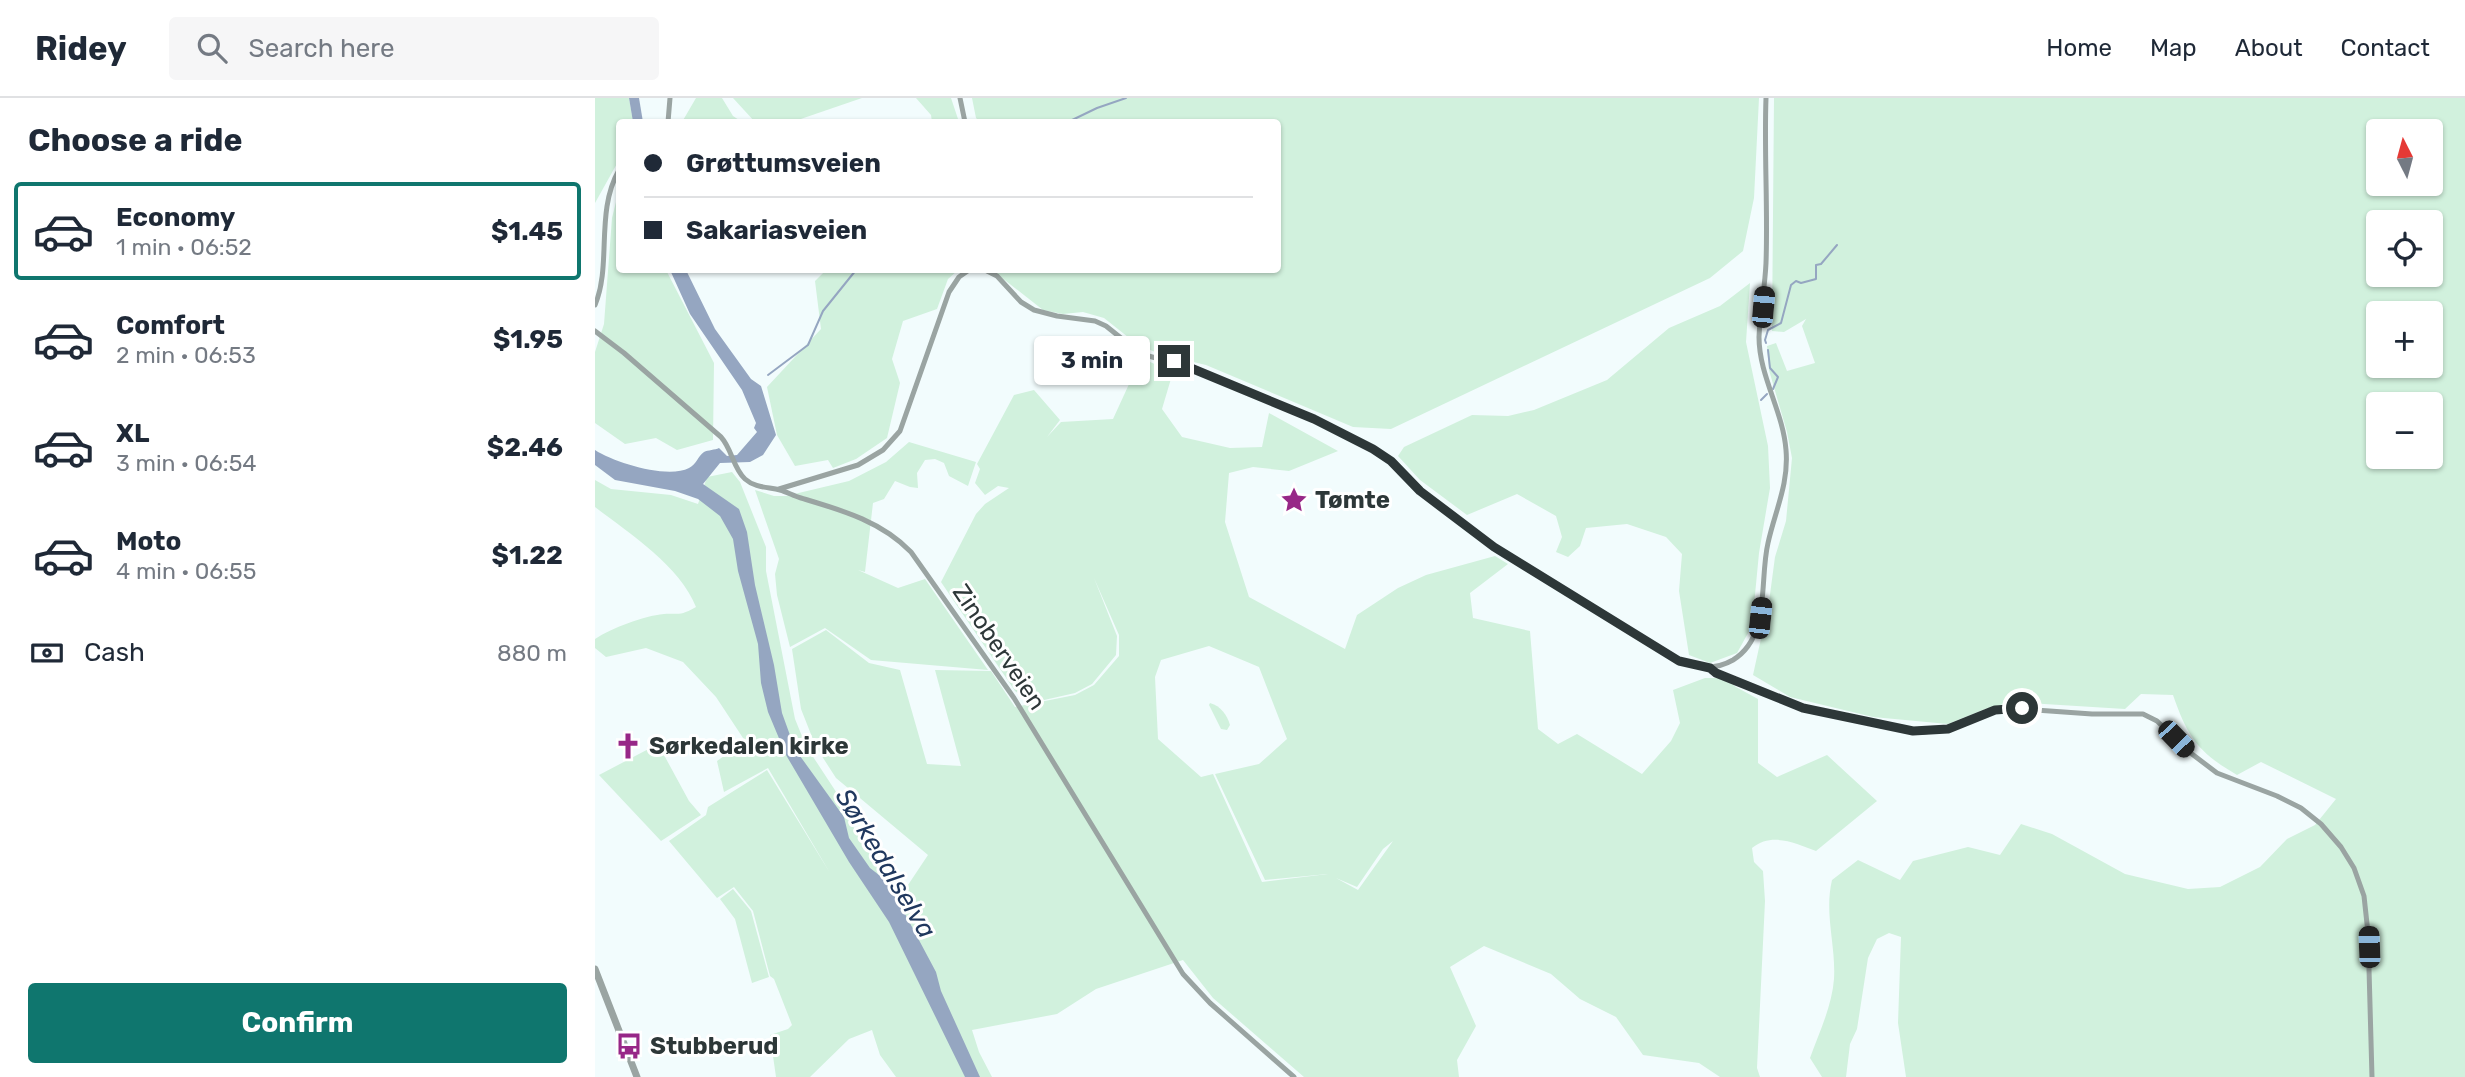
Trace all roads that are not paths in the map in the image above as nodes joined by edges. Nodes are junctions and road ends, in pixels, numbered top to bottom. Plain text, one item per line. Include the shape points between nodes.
1 (670, 98) edge
2 (960, 98) edge
3 (1766, 98) edge
4 (668, 119) edge
5 (964, 119) edge
6 (616, 178) edge
7 (964, 273) edge
8 (991, 273) edge
9 (595, 306) edge
10 (595, 331) edge
11 (779, 489) junction
12 (1710, 668) junction
13 (595, 969) edge
14 (637, 1077) edge
15 (1294, 1077) edge
16 (2372, 1077) edge

1 - 4 street
2 - 5 street
3 - 12 street via 1766,263 1759,337 1785,442 1786,475 1765,556 1760,618 1753,638 1739,656
6 - 9 street via 608,199
7 - 11 street via 949,292 900,431 883,450 858,464
8 - 12 street via 1034,310 1095,321 1141,354 1197,369 1373,449 1494,547 1664,653
10 - 11 street, Zinoberveien via 715,431 750,483
11 - 15 street, Zinoberveien via 867,521 892,535 918,560 1014,698 1183,974
12 - 16 street via 1803,708 1913,731 1948,729 2006,708 2143,714 2217,773 2301,808 2341,847 2364,896
13 - 14 street

